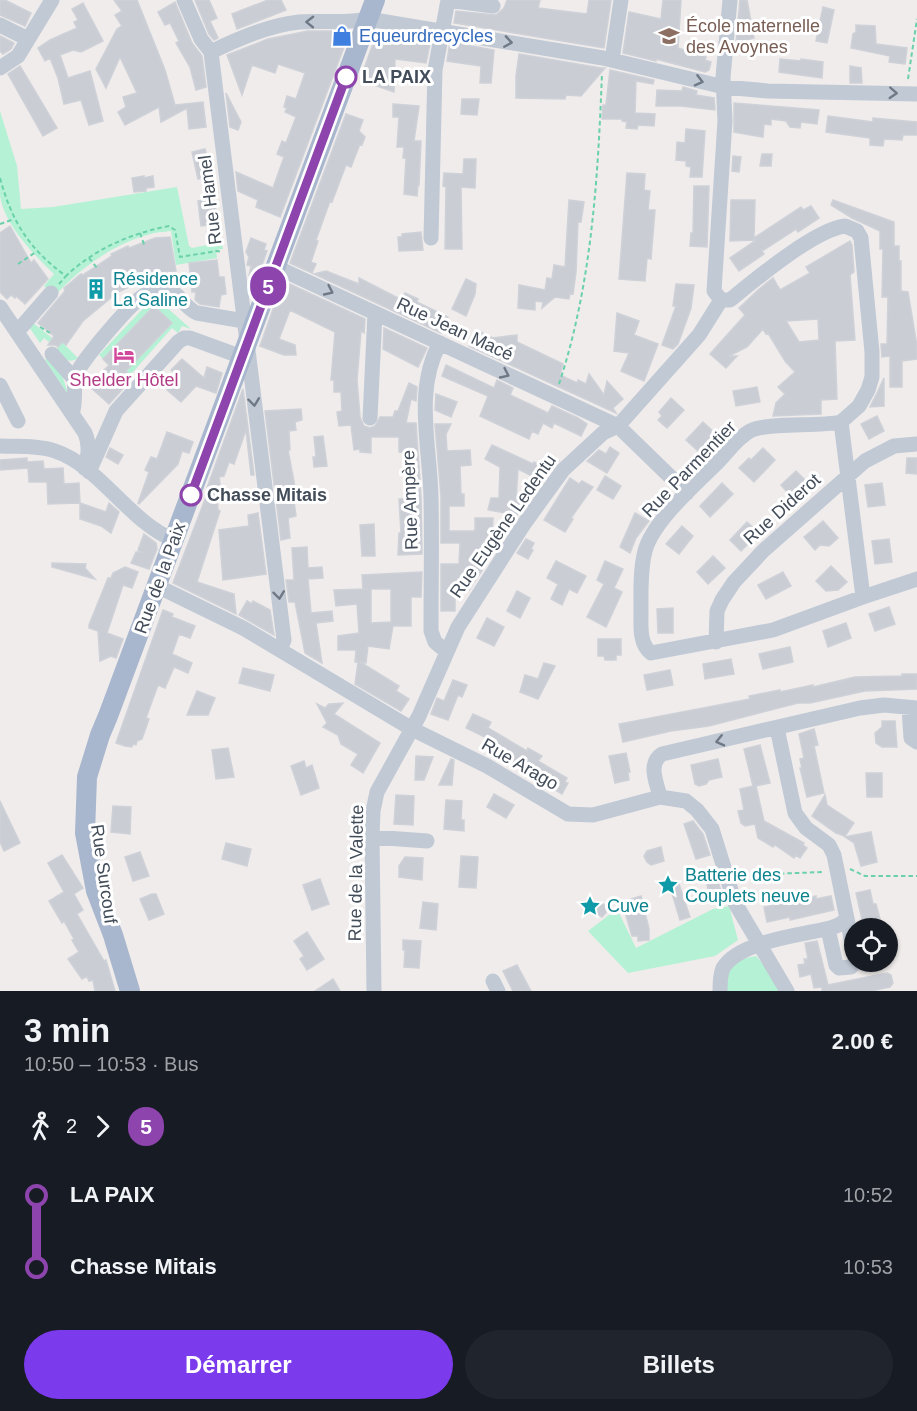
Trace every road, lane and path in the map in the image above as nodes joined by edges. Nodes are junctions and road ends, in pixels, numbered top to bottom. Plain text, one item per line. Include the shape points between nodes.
1 (52, 0) edge
2 (184, 0) edge
3 (375, 0) edge
4 (621, 0) edge
5 (730, 0) edge
6 (493, 6) dead end
7 (368, 19) junction
8 (917, 19) edge
9 (0, 25) edge
10 (442, 31) junction
11 (28, 39) junction
12 (211, 52) junction
13 (608, 59) junction
14 (0, 68) edge
15 (724, 87) junction
16 (911, 94) edge
17 (0, 178) edge
18 (1, 183) edge
19 (14, 219) junction
20 (0, 224) edge
21 (140, 232) junction
22 (431, 238) dead end
23 (145, 247) dead end
24 (37, 252) junction
25 (236, 255) junction
26 (89, 258) junction
27 (18, 264) dead end
28 (276, 267) junction
29 (98, 269) dead end
30 (51, 292) dead end
31 (721, 300) junction
32 (0, 307) edge
33 (375, 313) junction
34 (244, 321) junction
35 (17, 332) junction
36 (440, 343) junction
37 (245, 350) junction
38 (36, 360) junction
39 (75, 380) junction
40 (0, 385) edge
41 (555, 397) junction
42 (72, 414) junction
43 (370, 418) dead end
44 (18, 421) dead end
45 (840, 422) junction
46 (618, 426) junction
47 (917, 444) edge
48 (0, 446) edge
49 (86, 470) junction
50 (848, 475) junction
51 (687, 493) junction
52 (174, 540) junction
53 (917, 579) edge
54 (157, 586) junction
55 (863, 597) junction
56 (716, 642) junction
57 (280, 650) junction
58 (447, 652) junction
59 (913, 708) edge
60 (108, 716) joint
61 (777, 728) junction
62 (412, 729) junction
63 (917, 742) edge
64 (660, 797) junction
65 (372, 837) junction
66 (427, 842) dead end
67 (846, 918) edge
68 (844, 922) edge
69 (828, 928) junction
70 (758, 944) junction
71 (844, 969) edge
72 (130, 991) edge
73 (374, 991) edge
74 (720, 991) edge
75 (787, 991) edge

1 - 11 street
2 - 12 street
3 - 7 main road, Rue de la Paix
4 - 13 street
5 - 15 street
6 - 10 street via 448,0
7 - 10 street
7 -> 12 street via 351,23 299,22
7 - 28 main road, Rue de la Paix
8 - 16 path
9 - 11 street
10 -> 13 street
10 - 22 street via 435,70
11 - 14 street via 18,56
12 - 25 street, Rue Hamel
13 -> 15 street
13 - 41 path via 584,280 573,343
15 -> 16 street
15 - 31 street via 714,291
17 - 18 path
18 - 19 path
19 - 20 path
19 - 24 path
21 - 23 path
21 - 25 path via 172,226 180,257 217,251
21 - 26 path
24 - 26 path via 66,276
24 - 27 path
25 - 34 street, Rue Hamel
26 - 29 path
28 -> 33 street, Rue Jean Macé
28 - 37 main road, Rue de la Paix
30 - 35 street
31 - 45 street via 730,300 829,231 845,226 857,231 863,247 872,377 858,406
31 - 46 street, Rue Eugène Ledentu via 699,335
32 - 35 street
33 - 36 street, Rue Jean Macé
33 - 43 street
34 - 37 street, Rue Hamel
34 - 39 street via 197,314 173,292 160,288 138,300 120,319 86,359
35 - 38 street
36 -> 41 street, Rue Jean Macé
36 - 58 street, Rue Ampère via 431,358 426,419 431,496 431,636
37 - 49 street via 181,340 116,411
37 - 52 main road, Rue de la Paix
37 -> 57 street, Rue Hamel via 284,640
38 - 39 street via 50,351
38 - 42 street
39 - 42 street
40 - 44 street
41 - 46 street, Rue Jean Macé
42 - 49 street via 88,441
45 - 50 street
45 - 51 street, Rue Parmentier via 750,431
46 - 51 street, Rue Jean Macé
46 - 58 street, Rue Eugène Ledentu via 590,444 553,482 466,613
47 - 50 street, Rue Diderot via 894,446
48 - 49 street via 49,449
49 - 52 street via 153,529
50 - 55 street
50 - 56 street, Rue Diderot via 734,582 717,611
51 - 56 street, Rue Parmentier via 656,529 645,551 642,642 651,653
52 - 54 main road, Rue de la Paix
53 - 55 street
54 - 57 street, Rue Arago
54 - 60 main road, Rue de la Paix
55 - 56 street via 773,630
57 - 62 street, Rue Arago
58 - 62 street, Rue Eugène Ledentu
59 - 61 street via 860,708
59 - 63 street via 911,738
60 - 72 main road, Rue Surcouf via 87,777 85,833 96,891
61 -> 64 street via 662,754 653,766
61 - 67 street via 795,813 806,828 830,845
62 - 64 street, Rue Arago via 487,766 568,814 593,815
62 - 65 street, Rue de la Valette via 377,792
64 - 70 street, Rue Arago via 686,801 705,818 735,903
65 - 66 street
65 - 73 street, Rue de la Valette
68 - 69 street
69 - 70 street
69 - 71 street via 837,965
70 - 74 street via 728,962 722,971
70 - 75 street, Rue Arago

